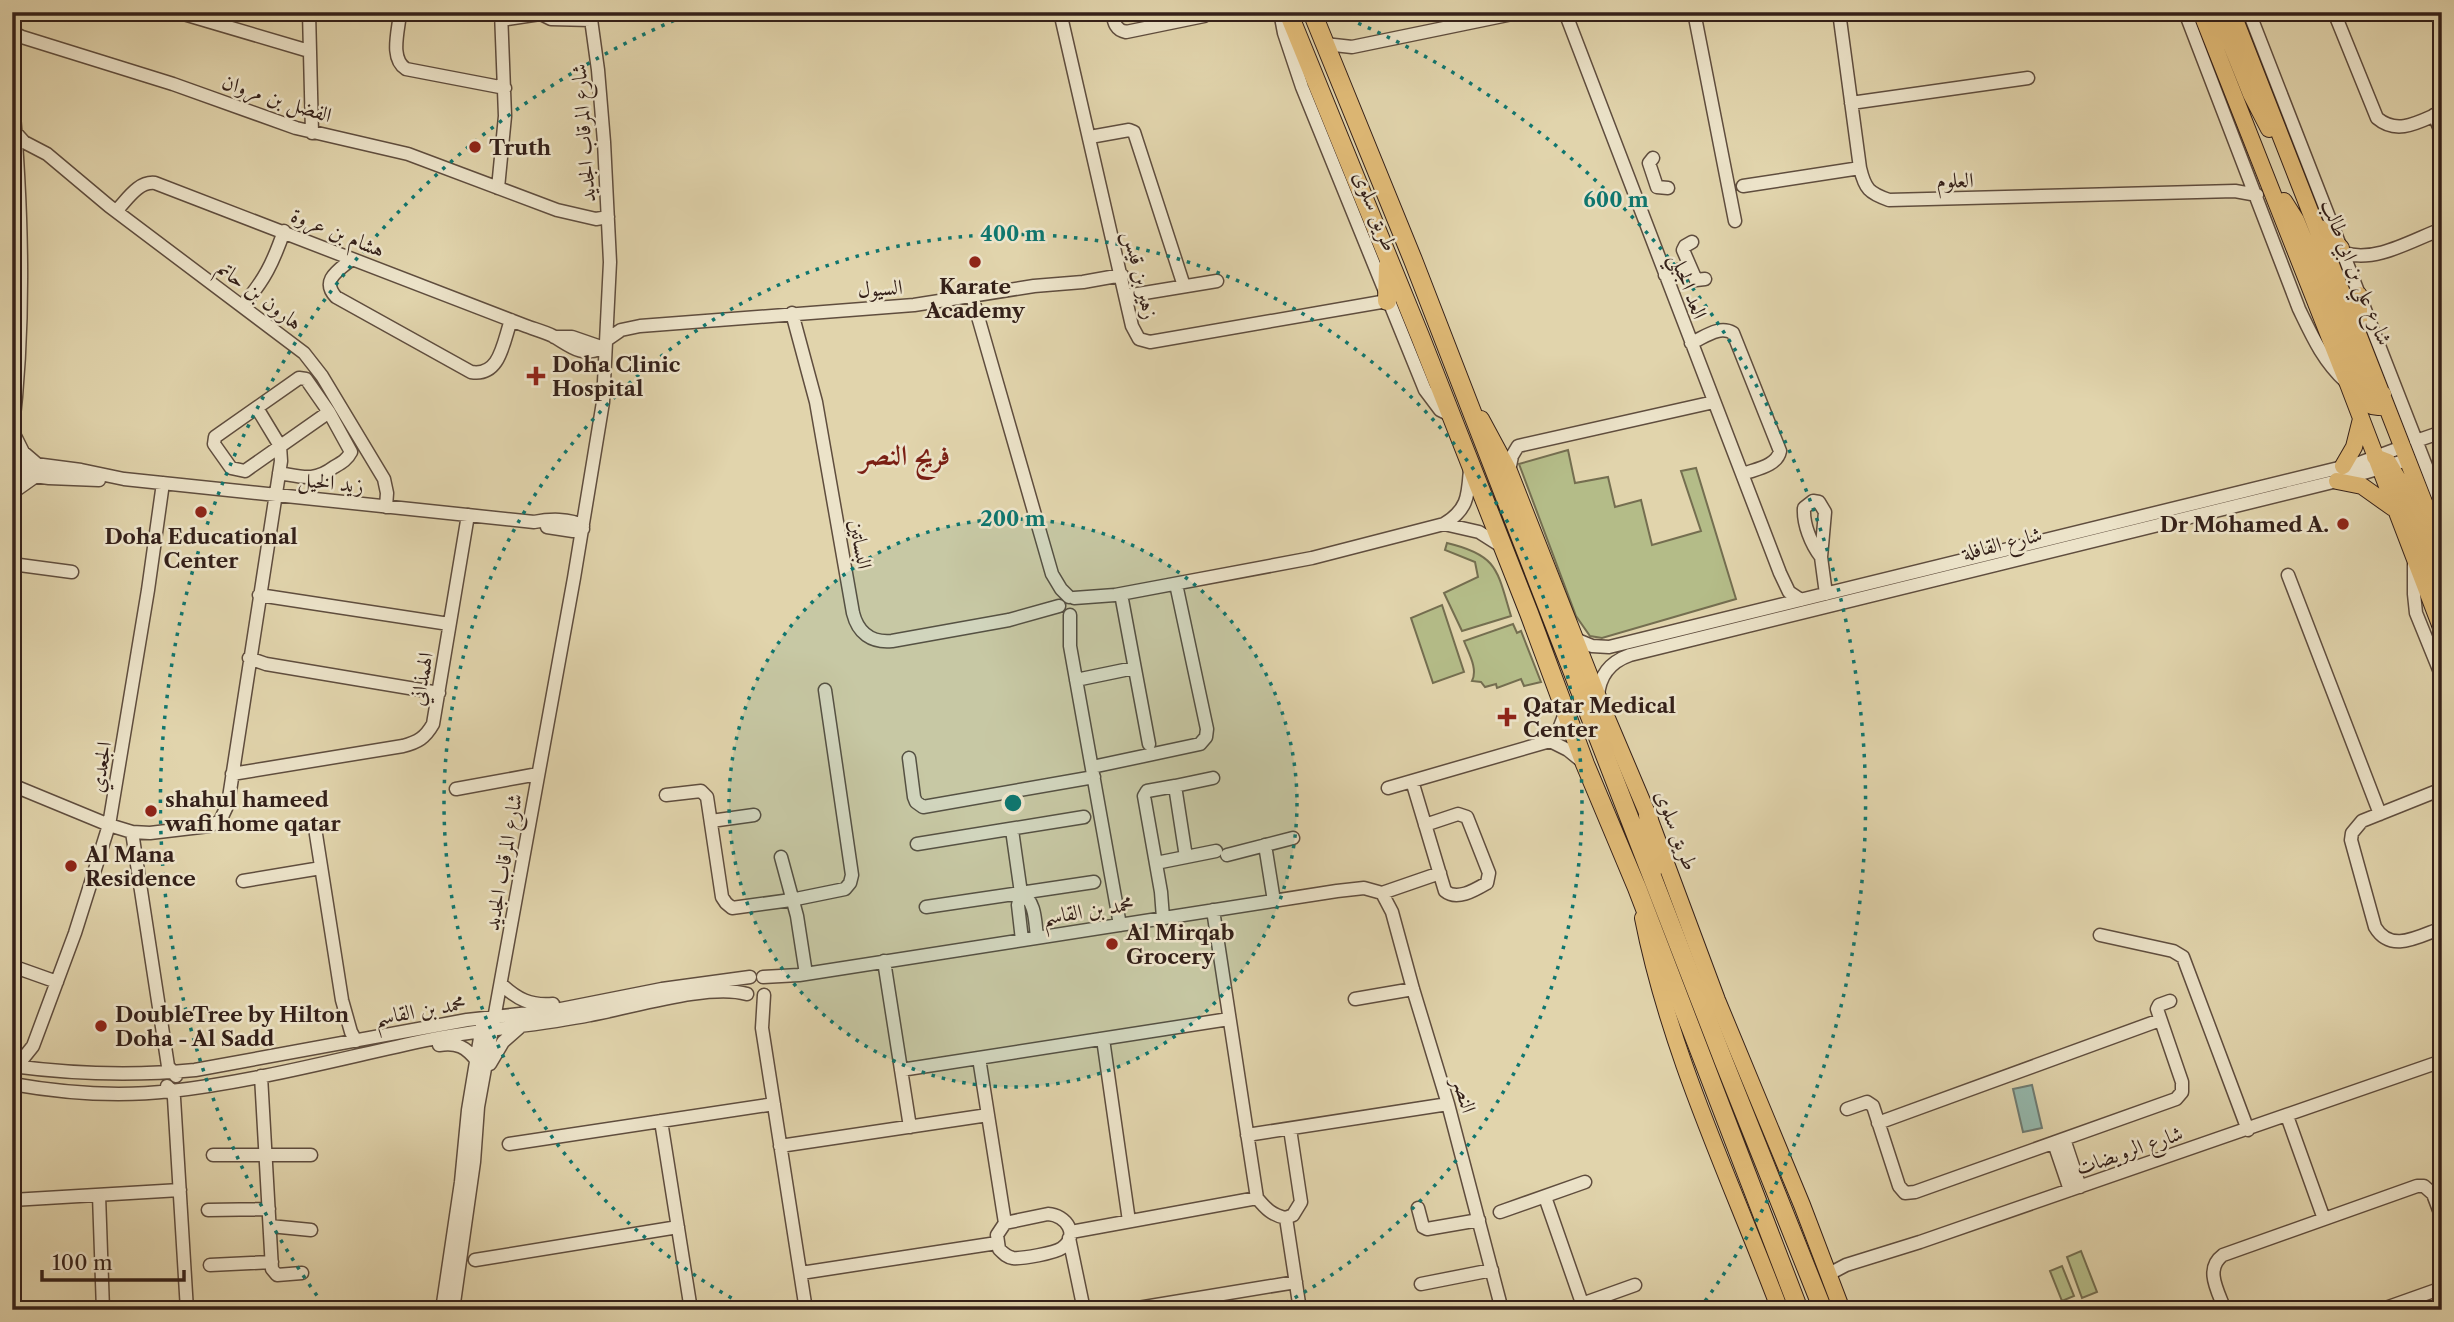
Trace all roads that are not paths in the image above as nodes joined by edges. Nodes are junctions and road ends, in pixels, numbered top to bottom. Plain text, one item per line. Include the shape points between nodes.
1 (177, 12) edge
2 (309, 12) edge
3 (400, 12) edge
4 (1060, 12) edge
5 (1112, 12) edge
6 (1211, 12) edge
7 (1280, 12) edge
8 (1288, 12) edge
9 (1312, 12) edge
10 (1522, 12) edge
11 (1565, 12) edge
12 (1694, 12) edge
13 (1839, 12) edge
14 (2185, 12) edge
15 (2201, 12) edge
16 (2218, 12) edge
17 (2232, 12) edge
18 (2249, 12) edge
19 (2334, 12) edge
20 (548, 14) edge
21 (501, 16) edge
22 (590, 16) edge
23 (12, 32) edge
24 (1325, 44) junction
25 (1352, 47) junction
26 (309, 51) junction
27 (1334, 68) junction
28 (2028, 78) dead end
29 (505, 88) junction
30 (12, 91) edge
31 (1851, 103) junction
32 (2438, 114) edge
33 (16, 132) junction
34 (312, 133) junction
35 (2442, 134) edge
36 (1090, 137) junction
37 (1653, 158) dead end
38 (53, 161) junction
39 (17, 163) junction
40 (2246, 167) junction
41 (1860, 168) junction
42 (2294, 170) junction
43 (1652, 178) junction
44 (2270, 183) junction
45 (1743, 187) dead end
46 (498, 188) junction
47 (1632, 188) junction
48 (1668, 188) dead end
49 (2226, 191) junction
50 (2257, 195) junction
51 (116, 211) junction
52 (608, 215) junction
53 (1735, 221) dead end
54 (2316, 224) junction
55 (2442, 229) edge
56 (284, 231) junction
57 (1692, 243) dead end
58 (2342, 251) junction
59 (608, 252) junction
60 (2374, 255) junction
61 (1388, 258) junction
62 (352, 259) junction
63 (1689, 266) junction
64 (1122, 275) junction
65 (1665, 275) junction
66 (2353, 277) junction
67 (1704, 279) dead end
68 (1217, 281) dead end
69 (1184, 286) junction
70 (2359, 295) junction
71 (972, 296) junction
72 (1126, 296) junction
73 (1387, 301) junction
74 (242, 306) junction
75 (609, 311) junction
76 (792, 313) junction
77 (511, 320) junction
78 (640, 326) junction
79 (2359, 334) junction
80 (1691, 343) junction
81 (603, 345) junction
82 (15, 350) edge
83 (1457, 373) junction
84 (2348, 384) junction
85 (2383, 394) junction
86 (1714, 402) junction
87 (257, 408) junction
88 (328, 412) junction
89 (1450, 415) junction
90 (2361, 419) junction
91 (2442, 432) edge
92 (13, 433) edge
93 (280, 446) junction
94 (2408, 449) junction
95 (12, 461) edge
96 (2382, 464) junction
97 (1470, 467) junction
98 (37, 470) junction
99 (1510, 471) junction
100 (12, 473) edge
101 (279, 473) junction
102 (1743, 474) junction
103 (2340, 474) junction
104 (163, 483) junction
105 (12, 493) edge
106 (275, 495) junction
107 (386, 507) junction
108 (2442, 507) edge
109 (2395, 510) junction
110 (468, 515) junction
111 (1444, 524) junction
112 (583, 527) junction
113 (1503, 548) junction
114 (2442, 548) edge
115 (1821, 557) dead end
116 (2414, 561) junction
117 (14, 562) edge
118 (72, 572) dead end
119 (1780, 573) junction
120 (2288, 575) dead end
121 (1176, 584) junction
122 (2442, 592) edge
123 (1118, 594) junction
124 (1826, 594) junction
125 (259, 595) junction
126 (1072, 597) junction
127 (1801, 600) junction
128 (1779, 605) junction
129 (1064, 613) junction
130 (449, 624) junction
131 (2442, 630) edge
132 (1575, 639) junction
133 (1604, 648) junction
134 (249, 661) junction
135 (1608, 667) junction
136 (1134, 668) junction
137 (2442, 677) edge
138 (1076, 680) junction
139 (825, 690) dead end
140 (439, 693) junction
141 (1598, 697) junction
142 (1566, 710) junction
143 (1550, 741) junction
144 (1149, 744) dead end
145 (909, 758) dead end
146 (1584, 764) junction
147 (1093, 772) junction
148 (232, 774) junction
149 (538, 774) junction
150 (1213, 778) dead end
151 (1412, 781) junction
152 (15, 786) edge
153 (1175, 786) junction
154 (1388, 788) dead end
155 (456, 789) dead end
156 (2442, 789) edge
157 (666, 795) dead end
158 (12, 800) edge
159 (2380, 814) junction
160 (754, 815) dead end
161 (1648, 815) junction
162 (1084, 817) dead end
163 (711, 821) junction
164 (109, 825) junction
165 (1426, 825) junction
166 (315, 828) dead end
167 (1012, 830) junction
168 (132, 832) junction
169 (1293, 838) dead end
170 (917, 844) dead end
171 (1265, 845) junction
172 (781, 857) dead end
173 (1186, 857) junction
174 (1156, 863) junction
175 (321, 868) junction
176 (1440, 873) junction
177 (243, 881) dead end
178 (1094, 882) dead end
179 (1637, 888) junction
180 (1021, 893) junction
181 (1382, 893) junction
182 (791, 900) junction
183 (1661, 900) junction
184 (1274, 901) junction
185 (926, 907) dead end
186 (1213, 910) junction
187 (1166, 918) junction
188 (1120, 925) junction
189 (2442, 928) edge
190 (2100, 935) dead end
191 (1037, 937) junction
192 (1023, 940) junction
193 (884, 961) junction
194 (12, 966) edge
195 (802, 975) junction
196 (756, 977) junction
197 (57, 982) junction
198 (501, 984) junction
199 (1413, 989) junction
200 (766, 993) junction
201 (748, 995) junction
202 (1355, 999) dead end
203 (342, 1000) junction
204 (2170, 1001) dead end
205 (574, 1007) junction
206 (1229, 1019) junction
207 (2160, 1020) junction
208 (488, 1024) junction
209 (520, 1026) junction
210 (762, 1028) junction
211 (1103, 1039) junction
212 (356, 1041) junction
213 (341, 1044) junction
214 (33, 1046) junction
215 (401, 1046) junction
216 (979, 1058) junction
217 (477, 1061) junction
218 (2442, 1061) edge
219 (15, 1066) edge
220 (38, 1069) junction
221 (901, 1070) junction
222 (178, 1072) junction
223 (150, 1074) junction
224 (261, 1076) junction
225 (484, 1077) junction
226 (12, 1084) edge
227 (194, 1087) junction
228 (172, 1091) junction
229 (156, 1092) junction
230 (774, 1104) junction
231 (1448, 1104) junction
232 (173, 1105) junction
233 (1847, 1109) dead end
234 (988, 1115) junction
235 (2287, 1116) junction
236 (661, 1121) junction
237 (1878, 1123) junction
238 (910, 1126) junction
239 (1290, 1129) junction
240 (2248, 1130) junction
241 (1247, 1135) junction
242 (2059, 1141) junction
243 (509, 1144) dead end
244 (780, 1146) junction
245 (266, 1154) junction
246 (213, 1155) dead end
247 (312, 1155) dead end
248 (1585, 1182) dead end
249 (2075, 1188) junction
250 (180, 1190) junction
251 (99, 1195) junction
252 (1545, 1196) junction
253 (1257, 1198) junction
254 (12, 1200) edge
255 (1418, 1208) dead end
256 (269, 1209) junction
257 (208, 1210) dead end
258 (1500, 1212) dead end
259 (1286, 1218) junction
260 (2442, 1218) edge
261 (2324, 1219) junction
262 (1479, 1220) junction
263 (1129, 1221) junction
264 (1005, 1223) junction
265 (270, 1226) junction
266 (678, 1227) junction
267 (311, 1230) dead end
268 (1070, 1235) junction
269 (997, 1243) junction
270 (475, 1260) dead end
271 (272, 1262) junction
272 (210, 1265) dead end
273 (1492, 1270) junction
274 (302, 1273) dead end
275 (800, 1273) junction
276 (1829, 1274) junction
277 (1296, 1282) junction
278 (1421, 1284) dead end
279 (1635, 1285) dead end
280 (2442, 1288) edge
281 (1582, 1303) junction
282 (1193, 1304) edge
283 (103, 1310) edge
284 (187, 1310) edge
285 (442, 1310) edge
286 (453, 1310) edge
287 (691, 1310) edge
288 (806, 1310) edge
289 (1084, 1310) edge
290 (1126, 1310) edge
291 (1300, 1310) edge
292 (1502, 1310) edge
293 (1565, 1310) edge
294 (1780, 1310) edge
295 (1799, 1310) edge
296 (1823, 1310) edge
297 (1842, 1310) edge
298 (2224, 1310) edge
299 (2380, 1310) edge

1 - 26 street
2 - 26 street
3 - 29 street via 396,54 400,65
4 - 36 street, زهير بن قيس
5 - 6 street via 1116,27 1126,32
7 - 73 street, طريق سلوى via 1302,87
8 - 61 highway, طريق سلوى
9 - 24 highway, طريق سلوى
10 - 25 street
11 - 47 street, العد الجبلي
12 - 53 street
13 - 31 street, العلوم
14 - 40 street
15 - 44 main road
16 - 42 main road via 2251,94
17 - 42 main road, شارع علي بن ابي طالب
18 - 58 street, شارع علي بن ابي طالب
19 - 32 street via 2377,118 2401,127
20 - 21 street
20 - 22 street via 551,19
21 - 29 street
22 - 52 street, شارع المرقاب الجديد
23 - 34 street, الفضل بن مروان
24 - 25 street
24 - 27 highway, طريق سلوى
25 - 27 street
26 - 34 street
27 - 83 highway, طريق سلوى
28 - 31 street
29 - 46 street
30 - 33 street
31 - 41 street, العلوم
32 - 35 street
33 - 38 street, هارون بن حاتم
33 - 39 street
34 - 46 street, الفضل بن مروان via 408,155
36 - 64 street, زهير بن قيس
36 - 69 street via 1134,132
37 - 43 street via 1648,165
38 - 39 street via 33,152
38 - 51 street, هارون بن حاتم
39 - 82 street via 21,264
40 - 49 street
40 - 50 street
41 - 45 street
41 - 49 street, العلوم via 1866,188 1889,200
42 - 54 main road, شارع علي بن ابي طالب
43 - 47 street
43 - 48 street via 1657,187
44 - 84 main road
44 - 85 main road via 2296,220 2372,406 2379,407
46 - 52 street, الفضل بن مروان via 569,213 597,210
47 - 65 street, العد الجبلي
49 - 50 street, العلوم
50 - 84 street via 2319,351
51 - 56 street, هشام بن عروة via 141,185 155,183
51 - 74 street, هارون بن حاتم
52 - 59 street, شارع المرقاب الجديد
54 - 58 main road
54 - 79 main road, شارع علي بن ابي طالب
55 - 60 street
56 - 62 street, هشام بن عروة
56 - 74 street via 262,283
57 - 63 street via 1683,250
58 - 60 street
58 - 66 street, شارع علي بن ابي طالب
59 - 75 street, شارع المرقاب الجديد
59 - 81 street, شارع المرقاب الجديد
60 - 66 street
61 - 73 highway
61 - 89 highway, طريق سلوى
62 - 77 street, هشام بن عروة
62 - 77 street via 329,282 336,297 471,372 489,371 495,364
63 - 65 street
63 - 67 street via 1696,280
64 - 71 street, السيول
64 - 72 street, زهير بن قيس
65 - 80 street, العد الجبلي
66 - 70 street, شارع علي بن ابي طالب
68 - 69 street
69 - 72 street
70 - 79 main road
70 - 94 street, شارع علي بن ابي طالب
71 - 76 street, السيول
71 - 126 street via 1052,574
72 - 73 street, زهير بن قيس via 1134,334 1144,342
73 - 89 street, طريق سلوى via 1425,390 1440,410
74 - 107 street, هارون بن حاتم via 296,346 316,368 383,480
75 - 78 street via 621,321
75 - 81 street, شارع المرقاب الجديد
76 - 78 street, السيول
76 - 129 street, البساتين via 814,394 853,613 860,630 883,642
77 - 81 street, هشام بن عروة via 554,337
78 - 81 street, السيول via 621,330
79 - 85 main road, شارع علي بن ابي طالب
80 - 86 street, العد الجبلي
80 - 102 street via 1718,330 1733,333 1780,451 1774,462
81 - 112 street, شارع المرقاب الجديد via 598,423
82 - 92 street
83 - 99 main road, طريق سلوى
83 - 183 highway, طريق سلوى
84 - 90 main road
85 - 94 main road, شارع علي بن ابي طالب
86 - 99 street via 1518,446 1511,456
86 - 102 street, العد الجبلي
87 - 88 street via 302,378
87 - 93 street
87 - 93 street via 215,437 216,448 241,472
88 - 93 street
88 - 101 street via 350,448 348,458 318,477
89 - 97 highway, طريق سلوى
90 - 96 main road
90 - 103 main road
91 - 94 street, شارع القافلة
92 - 98 street
93 - 101 street
94 - 96 street, شارع القافلة
94 - 108 street, شارع علي بن ابي طالب
94 - 114 main road, شارع علي بن ابي طالب
95 - 98 street, زيد الخيل
96 - 103 street, شارع القافلة
96 - 109 main road
96 - 122 main road
97 - 111 street via 1463,508
97 - 113 highway, طريق سلوى
98 - 100 street, زيد الخيل
98 - 104 street, زيد الخيل
98 - 105 street
99 - 132 main road, طريق سلوى
101 - 106 street
102 - 119 street, العد الجبلي
103 - 109 main road
103 - 124 street, شارع القافلة
103 - 135 street, شارع القافلة via 1630,655
104 - 106 street, زيد الخيل
104 - 164 street, الجعدي
106 - 107 street, زيد الخيل
106 - 125 street
107 - 110 street, زيد الخيل
109 - 116 main road
110 - 112 street, زيد الخيل via 570,531
110 - 130 street, الهمذاني
111 - 113 street via 1479,532
111 - 121 street via 1312,558
112 - 149 street, شارع المرقاب الجديد
113 - 142 highway, طريق سلوى
115 - 124 street
116 - 131 main road
116 - 137 street via 2416,614
117 - 118 street
119 - 127 street, العد الجبلي via 1789,592
119 - 128 street, العد الجبلي via 1784,592
120 - 159 street
121 - 123 street
121 - 147 street via 1206,737 1200,744
123 - 126 street
123 - 129 street, البساتين
123 - 136 street
124 - 127 street, شارع القافلة
125 - 130 street
125 - 134 street
126 - 129 street
127 - 128 street, شارع القافلة
128 - 133 street, شارع القافلة
129 - 138 street
130 - 140 street, الهمذاني
132 - 133 street
132 - 141 main road, طريق سلوى
133 - 135 street via 1597,660
134 - 140 street
134 - 148 street
135 - 141 street
136 - 138 street
136 - 144 street
138 - 147 street
139 - 182 street via 852,875 845,889
140 - 148 street, الهمذاني via 433,724 417,742
141 - 161 main road, طريق سلوى
142 - 143 street
142 - 146 highway, طريق سلوى
143 - 146 street
143 - 151 street
145 - 147 street via 916,802 923,807
146 - 179 highway, طريق سلوى
147 - 188 street
148 - 168 street via 228,804 220,821 209,826
149 - 155 street
149 - 198 street, شارع المرقاب الجديد
150 - 153 street
151 - 154 street
151 - 165 street
152 - 158 street
152 - 164 street
153 - 173 street
153 - 174 street via 1147,791 1144,796
156 - 159 street
157 - 163 street via 701,791 707,797
159 - 189 street via 2362,821 2351,840 2375,928 2385,939 2398,942
160 - 163 street
161 - 183 highway
161 - 276 main road, طريق سلوى via 1717,1000
162 - 167 street
163 - 182 street via 726,903 738,908
164 - 168 street
164 - 197 street, الجعدي
165 - 176 street
165 - 176 street via 1458,814 1467,817 1490,876 1484,885 1452,896 1445,891
166 - 175 street
167 - 170 street
167 - 180 street
168 - 222 street via 168,1066
169 - 171 street
171 - 173 street
171 - 184 street
172 - 182 street
173 - 174 street
174 - 187 street
175 - 177 street
175 - 203 street
176 - 181 street
178 - 180 street
179 - 294 main road, طريق سلوى via 1685,1072
179 - 295 highway, طريق سلوى
180 - 185 street
180 - 191 street via 1032,903
180 - 192 street via 1018,905
181 - 184 street, محمد بن القاسم via 1364,888
181 - 199 street, النصر via 1392,912
182 - 195 street via 797,916
183 - 296 highway, طريق سلوى
184 - 186 street, محمد بن القاسم
186 - 187 street, محمد بن القاسم
186 - 206 street
187 - 188 street, محمد بن القاسم
188 - 191 street, محمد بن القاسم
190 - 240 street via 2183,957
191 - 192 street, محمد بن القاسم
192 - 193 street, محمد بن القاسم
193 - 195 street, محمد بن القاسم
193 - 221 street
194 - 197 street
195 - 196 street, محمد بن القاسم
195 - 200 street, محمد بن القاسم
196 - 200 street via 767,984
196 - 201 street via 745,983
196 - 205 street, محمد بن القاسم via 652,990
197 - 214 street, الجعدي
198 - 205 street via 528,1003
198 - 208 street, شارع المرقاب الجديد
199 - 202 street
199 - 231 street, النصر
200 - 201 street via 759,998
200 - 210 street
201 - 209 street, محمد بن القاسم via 715,992
201 - 210 street
203 - 212 street
203 - 213 street
204 - 207 street via 2157,1007
205 - 208 street, محمد بن القاسم
206 - 211 street
206 - 241 street
207 - 237 street
207 - 242 street via 2182,1082 2179,1096
208 - 209 street, محمد بن القاسم
208 - 212 street, محمد بن القاسم
208 - 215 street, محمد بن القاسم
208 - 217 street, شارع المرقاب الجديد
208 - 225 street, شارع المرقاب الجديد
209 - 225 street via 503,1042
210 - 230 street
211 - 216 street
211 - 263 street
212 - 213 street, محمد بن القاسم
213 - 222 street, محمد بن القاسم
214 - 219 street, الجعدي
214 - 220 street
215 - 217 street via 415,1049 455,1044
215 - 224 street, محمد بن القاسم
216 - 221 street
216 - 234 street
217 - 285 street, شارع المرقاب الجديد
218 - 235 street, شارع الرويضات
219 - 220 street, محمد بن القاسم
220 - 223 street, محمد بن القاسم
221 - 238 street
222 - 223 street, محمد بن القاسم
222 - 227 street
223 - 228 street
224 - 227 street, محمد بن القاسم
224 - 245 street
225 - 286 street, شارع المرقاب الجديد
226 - 229 street, محمد بن القاسم via 91,1092
227 - 228 street, محمد بن القاسم
228 - 229 street, محمد بن القاسم
228 - 232 street
229 - 232 street
230 - 236 street
230 - 244 street
231 - 239 street
231 - 262 street, النصر
232 - 250 street
233 - 237 street via 1871,1104
234 - 238 street
234 - 264 street
235 - 240 street, شارع الرويضات
235 - 261 street
236 - 243 street
236 - 266 street
237 - 242 street via 1899,1186 1910,1194
238 - 244 street
239 - 241 street
239 - 259 street via 1301,1202
240 - 249 street, شارع الرويضات
241 - 253 street
242 - 249 street
244 - 275 street
245 - 246 street
245 - 247 street
245 - 256 street
248 - 252 street
249 - 276 street, شارع الرويضات
250 - 251 street
250 - 284 street
251 - 254 street
251 - 283 street
252 - 258 street
252 - 281 street
253 - 259 street via 1267,1210
253 - 263 street
255 - 262 street via 1427,1229
256 - 257 street
256 - 265 street
259 - 277 street
260 - 261 street via 2433,1194 2417,1186
261 - 298 street via 2219,1258 2212,1273
262 - 273 street, النصر
263 - 268 street
264 - 268 street via 1056,1215 1064,1219
264 - 269 street
265 - 267 street
265 - 271 street
266 - 270 street
266 - 287 street
268 - 269 street via 1057,1251 1017,1258 1004,1255
268 - 289 street
269 - 275 street
271 - 272 street
271 - 274 street via 277,1275
273 - 278 street
273 - 292 street, النصر
275 - 288 street
276 - 297 main road, طريق سلوى
277 - 282 street
277 - 291 street
279 - 281 street
280 - 299 street
281 - 293 street
282 - 290 street

